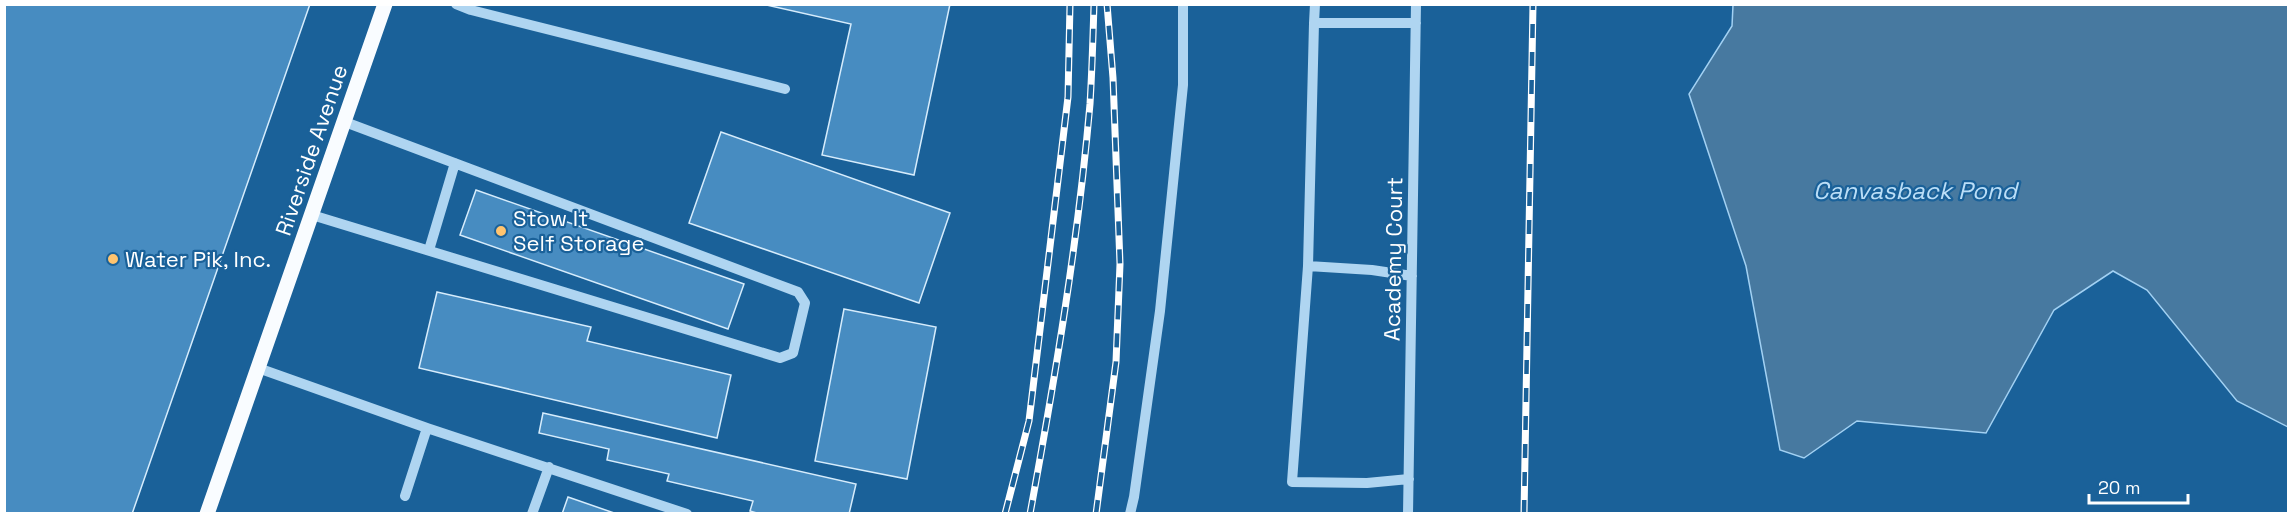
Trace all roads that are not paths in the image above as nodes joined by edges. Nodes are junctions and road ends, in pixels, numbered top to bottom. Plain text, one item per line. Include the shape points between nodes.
1 (385, 4) edge
2 (456, 4) edge
3 (1184, 4) edge
4 (1315, 4) edge
5 (1416, 4) edge
6 (1314, 23) junction
7 (1416, 23) junction
8 (785, 89) dead end
9 (345, 122) junction
10 (455, 164) junction
11 (312, 214) junction
12 (429, 250) junction
13 (1308, 266) junction
14 (1412, 276) junction
15 (258, 368) junction
16 (427, 428) junction
17 (549, 467) junction
18 (1408, 480) junction
19 (405, 496) dead end
20 (207, 513) edge
21 (532, 513) edge
22 (687, 513) edge
23 (1130, 513) edge
24 (1408, 513) edge

1 - 9 main road, Riverside Avenue
2 - 8 street
3 - 23 street via 1183,86 1160,312
4 - 6 street
5 - 7 street, Academy Court
6 - 7 street
6 - 13 street
7 - 14 street, Academy Court
9 - 10 street
9 - 11 main road, Riverside Avenue
10 - 12 street
10 - 12 street via 798,292 805,303 793,353 780,358
11 - 12 street
11 - 15 main road, Riverside Avenue
13 - 14 street
13 - 18 street via 1292,482
14 - 18 street, Academy Court
15 - 16 street
15 - 20 main road, Riverside Avenue
16 - 17 street
16 - 19 street
17 - 21 street
17 - 22 street
18 - 24 street, Academy Court

